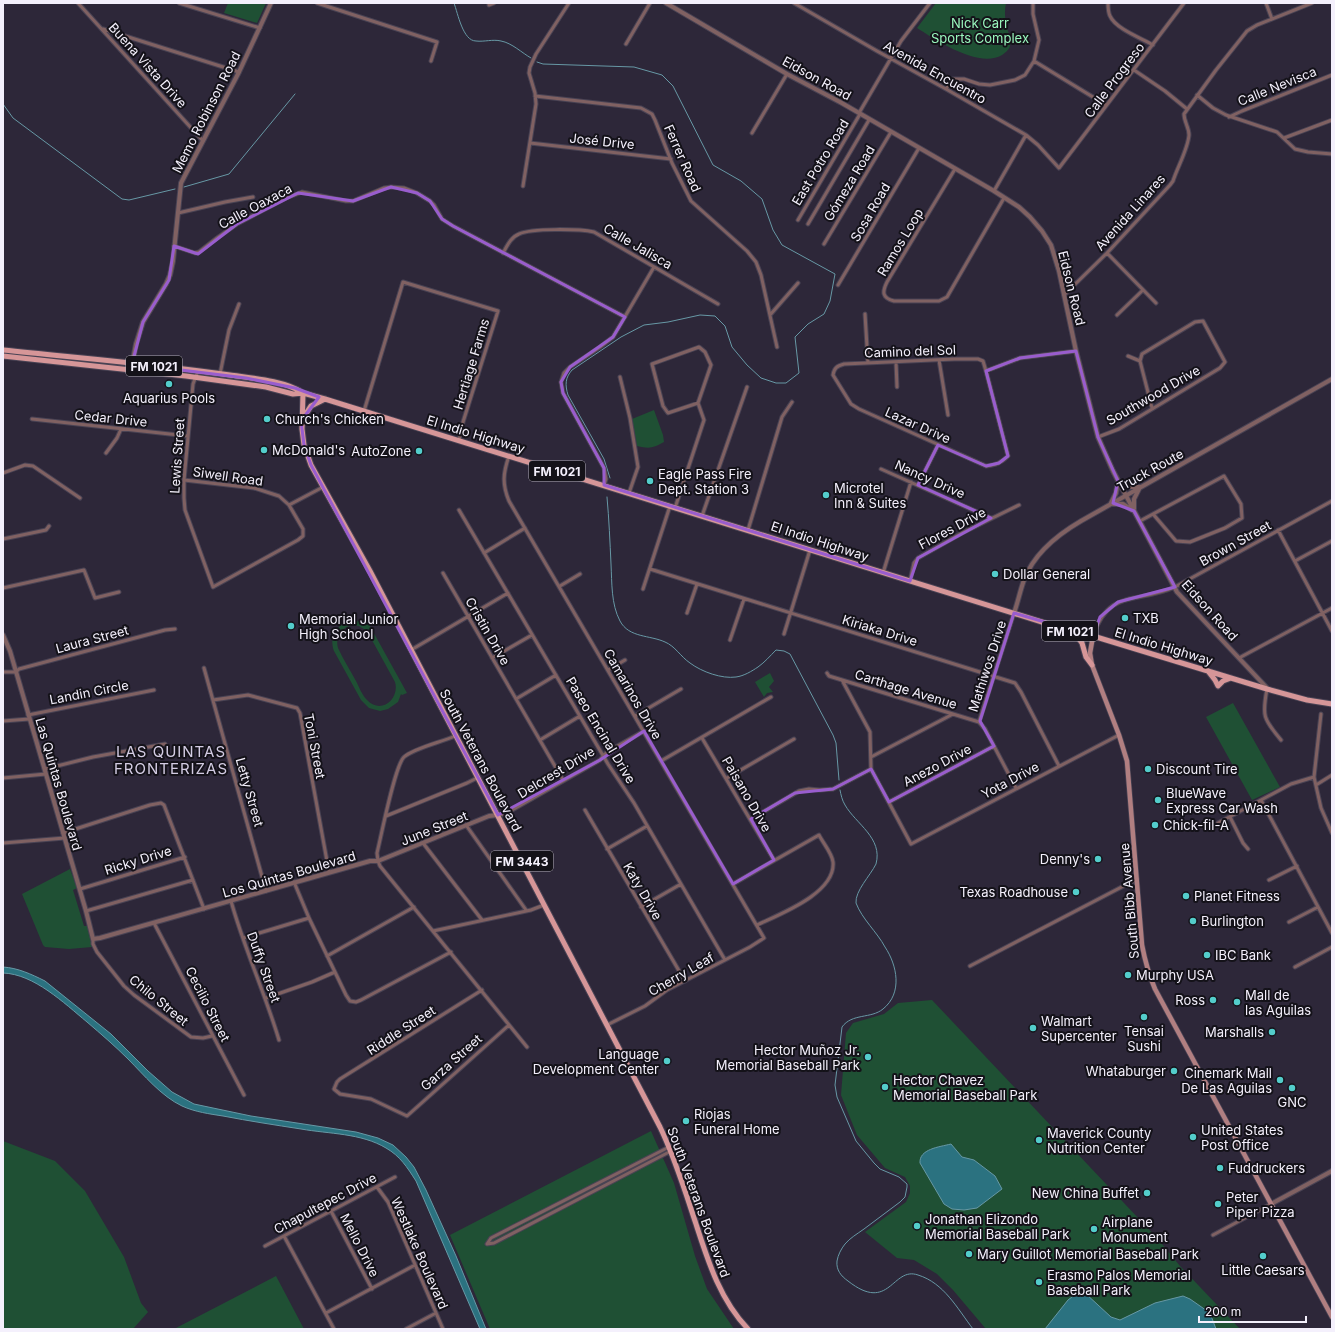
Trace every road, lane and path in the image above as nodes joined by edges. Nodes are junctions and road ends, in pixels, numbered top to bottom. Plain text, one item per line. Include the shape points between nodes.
1 (78, 3) edge
2 (179, 3) edge
3 (271, 3) edge
4 (317, 3) edge
5 (494, 3) edge
6 (569, 3) edge
7 (650, 3) edge
8 (666, 3) edge
9 (794, 3) edge
10 (930, 3) edge
11 (1033, 3) edge
12 (1108, 3) edge
13 (1184, 3) edge
14 (1266, 3) edge
15 (1312, 3) edge
16 (489, 5) dead end
17 (1272, 19) junction
18 (260, 28) junction
19 (101, 29) junction
20 (626, 44) dead end
21 (1153, 45) junction
22 (891, 58) junction
23 (431, 61) dead end
24 (1034, 61) junction
25 (1134, 70) junction
26 (239, 72) junction
27 (787, 74) junction
28 (1332, 76) edge
29 (946, 88) junction
30 (1197, 95) junction
31 (535, 96) junction
32 (1106, 105) junction
33 (1187, 109) junction
34 (860, 114) junction
35 (1230, 117) junction
36 (869, 120) junction
37 (1332, 120) edge
38 (891, 132) junction
39 (752, 133) dead end
40 (1026, 135) junction
41 (1284, 138) junction
42 (203, 141) junction
43 (530, 143) junction
44 (919, 148) junction
45 (1332, 154) edge
46 (671, 159) junction
47 (1059, 168) joint
48 (954, 169) junction
49 (524, 186) dead end
50 (994, 191) junction
51 (253, 197) dead end
52 (1004, 198) junction
53 (178, 213) junction
54 (798, 220) dead end
55 (808, 224) dead end
56 (824, 244) dead end
57 (174, 246) junction
58 (503, 253) junction
59 (1107, 253) junction
60 (654, 267) junction
61 (798, 283) dead end
62 (838, 285) dead end
63 (1143, 290) junction
64 (1064, 295) junction
65 (1156, 303) dead end
66 (239, 304) dead end
67 (718, 304) dead end
68 (865, 314) dead end
69 (770, 315) junction
70 (1117, 315) dead end
71 (625, 317) junction
72 (777, 347) dead end
73 (3, 350) edge
74 (1076, 351) junction
75 (3, 356) edge
76 (1128, 356) dead end
77 (938, 360) junction
78 (1140, 360) junction
79 (896, 362) junction
80 (868, 363) junction
81 (132, 367) junction
82 (198, 371) junction
83 (986, 371) junction
84 (220, 374) junction
85 (833, 375) joint
86 (197, 377) junction
87 (620, 377) dead end
88 (1332, 379) edge
89 (747, 387) dead end
90 (897, 387) dead end
91 (303, 393) junction
92 (325, 399) junction
93 (698, 402) junction
94 (792, 402) dead end
95 (1152, 408) junction
96 (364, 411) junction
97 (948, 415) dead end
98 (32, 419) dead end
99 (301, 421) junction
100 (121, 429) junction
101 (188, 436) junction
102 (1098, 437) junction
103 (459, 440) junction
104 (938, 445) junction
105 (106, 453) dead end
106 (509, 456) junction
107 (881, 469) dead end
108 (3, 473) edge
109 (184, 480) junction
110 (1118, 481) junction
111 (911, 482) junction
112 (604, 485) junction
113 (918, 485) junction
114 (323, 487) junction
115 (1140, 487) junction
116 (629, 493) junction
117 (1126, 496) junction
118 (80, 498) dead end
119 (1332, 501) edge
120 (1110, 504) junction
121 (289, 505) junction
122 (1019, 505) dead end
123 (673, 507) junction
124 (459, 510) dead end
125 (1134, 511) junction
126 (1153, 514) junction
127 (702, 516) junction
128 (992, 518) junction
129 (1140, 521) junction
130 (49, 526) dead end
131 (525, 528) junction
132 (748, 530) junction
133 (1278, 530) junction
134 (303, 536) joint
135 (3, 539) edge
136 (1332, 541) edge
137 (810, 550) junction
138 (484, 553) junction
139 (1295, 561) junction
140 (650, 569) junction
141 (443, 573) dead end
142 (883, 573) junction
143 (580, 574) dead end
144 (910, 581) junction
145 (697, 584) junction
146 (560, 586) junction
147 (1175, 587) junction
148 (3, 588) edge
149 (643, 589) dead end
150 (119, 592) dead end
151 (508, 593) junction
152 (744, 599) junction
153 (1332, 608) edge
154 (687, 613) dead end
155 (790, 613) junction
156 (1014, 613) junction
157 (1322, 614) junction
158 (468, 617) junction
159 (175, 629) dead end
160 (1332, 631) edge
161 (1074, 632) junction
162 (784, 634) dead end
163 (3, 635) edge
164 (532, 635) junction
165 (1093, 636) junction
166 (730, 640) dead end
167 (411, 650) junction
168 (492, 658) junction
169 (1239, 658) junction
170 (625, 660) dead end
171 (1092, 664) junction
172 (204, 668) dead end
173 (608, 670) junction
174 (1207, 670) junction
175 (3, 672) edge
176 (16, 672) junction
177 (828, 673) dead end
178 (556, 675) junction
179 (994, 676) junction
180 (1232, 678) junction
181 (842, 680) junction
182 (681, 689) dead end
183 (1267, 689) junction
184 (154, 690) dead end
185 (771, 698) dead end
186 (516, 699) junction
187 (213, 700) junction
188 (1332, 704) edge
189 (953, 714) junction
190 (1321, 714) dead end
191 (580, 716) junction
192 (635, 716) junction
193 (29, 717) junction
194 (3, 721) edge
195 (979, 722) junction
196 (644, 731) junction
197 (1119, 734) junction
198 (455, 736) junction
199 (702, 738) junction
200 (794, 739) dead end
201 (540, 740) junction
202 (1281, 740) dead end
203 (165, 744) dead end
204 (994, 746) junction
205 (603, 756) junction
206 (871, 757) junction
207 (661, 762) junction
208 (1059, 766) junction
209 (871, 769) junction
210 (45, 772) junction
211 (1332, 775) edge
212 (1314, 777) junction
213 (3, 778) edge
214 (477, 778) junction
215 (727, 778) junction
216 (563, 780) junction
217 (1316, 785) junction
218 (1016, 788) junction
219 (1262, 800) junction
220 (889, 802) junction
221 (585, 810) dead end
222 (498, 815) junction
223 (386, 816) junction
224 (1230, 817) junction
225 (751, 819) junction
226 (1218, 823) dead end
227 (466, 826) junction
228 (647, 826) junction
229 (63, 833) junction
230 (1332, 833) edge
231 (64, 838) junction
232 (3, 843) edge
233 (423, 843) junction
234 (607, 849) junction
235 (1248, 849) dead end
236 (185, 857) junction
237 (774, 860) junction
238 (378, 861) junction
239 (1297, 866) junction
240 (329, 872) junction
241 (1137, 879) junction
242 (193, 880) junction
243 (1269, 880) dead end
244 (294, 882) junction
245 (681, 884) junction
246 (734, 884) junction
247 (80, 889) junction
248 (266, 891) junction
249 (230, 901) junction
250 (544, 905) junction
251 (641, 907) junction
252 (1318, 907) junction
253 (414, 908) junction
254 (204, 909) junction
255 (526, 910) junction
256 (86, 911) junction
257 (309, 918) junction
258 (482, 920) junction
259 (1289, 922) dead end
260 (154, 923) junction
261 (757, 925) junction
262 (433, 931) junction
263 (1332, 933) edge
264 (243, 938) junction
265 (764, 938) joint
266 (93, 939) junction
267 (1332, 947) edge
268 (451, 952) junction
269 (327, 956) junction
270 (725, 960) junction
271 (970, 966) dead end
272 (1294, 967) dead end
273 (335, 972) junction
274 (685, 981) junction
275 (482, 990) junction
276 (266, 998) junction
277 (509, 1025) junction
278 (607, 1025) junction
279 (212, 1036) junction
280 (279, 1040) dead end
281 (528, 1047) dead end
282 (244, 1095) dead end
283 (407, 1116) joint
284 (670, 1149) junction
285 (626, 1169) junction
286 (1332, 1171) edge
287 (629, 1174) junction
288 (395, 1178) dead end
289 (377, 1187) junction
290 (587, 1189) junction
291 (590, 1194) junction
292 (1271, 1204) junction
293 (553, 1207) junction
294 (331, 1211) junction
295 (555, 1212) junction
296 (518, 1224) junction
297 (521, 1230) junction
298 (1213, 1235) dead end
299 (284, 1236) junction
300 (265, 1246) dead end
301 (415, 1265) junction
302 (372, 1289) junction
303 (326, 1313) junction
304 (436, 1313) junction
305 (1332, 1317) edge
306 (334, 1329) edge
307 (406, 1329) edge
308 (442, 1329) edge
309 (748, 1329) edge

1 - 19 street, Buena Vista Drive
2 - 18 street
3 - 18 street, Memo Robinson Road
4 - 23 street via 437,42
5 - 16 street
6 - 31 street via 530,67 530,79
7 - 20 street
8 - 27 street, Eidson Road
9 - 22 street, Avenida Encuentro
10 - 22 street, East Potro Road
11 - 24 street via 1039,40
12 - 21 street via 1113,21
13 - 21 street, Calle Progreso
14 - 17 street
15 - 17 street
17 - 30 street via 1244,34
18 - 26 street, Memo Robinson Road
19 - 26 street
19 - 42 street, Buena Vista Drive
21 - 25 street, Calle Progreso
22 - 29 street, Avenida Encuentro
22 - 34 street, East Potro Road
24 - 29 street via 1026,75 1020,79 990,85 958,78 953,79
24 - 32 street
25 - 32 street, Calle Progreso
25 - 33 street
26 - 42 street, Memo Robinson Road
27 - 34 street, Eidson Road
27 - 39 street
28 - 35 street, Calle Nevisca
29 - 40 street, Avenida Encuentro
30 - 33 street
30 - 35 street
31 - 43 street
31 - 46 street, Ferrer Road via 647,110 655,120
32 - 47 street, Calle Progreso
33 - 59 street, Avenida Linares via 1184,120 1189,134 1188,142 1173,181
34 - 36 street, Eidson Road
34 - 54 street, East Potro Road
35 - 41 street via 1272,130
36 - 38 street, Eidson Road
36 - 55 street
37 - 41 street
38 - 44 street, Eidson Road
38 - 56 street, Gómeza Road
40 - 47 street, Avenida Encuentro
40 - 50 street
41 - 45 street via 1295,149
42 - 53 street, Memo Robinson Road via 181,183
43 - 46 street, José Drive
43 - 49 street
44 - 48 street, Eidson Road
44 - 62 street, Sosa Road
46 - 69 street, Ferrer Road via 691,201 756,262
48 - 50 street, Eidson Road
48 - 52 street, Ramos Loop via 887,282 884,288 887,299 938,301 947,297
50 - 52 street, Eidson Road
51 - 53 street
52 - 64 street, Eidson Road via 1019,207 1045,235 1057,261
53 - 57 street, Memo Robinson Road
57 - 58 street, Calle Oaxaca via 195,253 200,252 237,224 298,193 353,201 376,190 391,187 404,188 422,196 434,205 446,222
57 - 81 street, Memo Robinson Road via 169,280 143,322
58 - 60 street, Calle Jalisca via 513,238 523,232 588,231 600,235
58 - 71 street, Calle Oaxaca
59 - 63 street
59 - 64 street, Avenida Linares
60 - 67 street, Calle Jalisca
60 - 71 street
61 - 69 street
63 - 65 street
63 - 70 street
64 - 74 street, Eidson Road
66 - 84 street via 229,330
68 - 80 street
69 - 72 street, Ferrer Road
71 - 112 street via 613,337 570,367 564,373 561,382 563,393 604,468
73 - 81 main road, El Indio Highway / FM 1021
74 - 83 street via 1020,358
74 - 102 street, Eidson Road
75 - 81 main road, El Indio Highway / FM 1021
76 - 78 street
77 - 79 street, Camino del Sol
77 - 83 street, Camino del Sol via 978,359 983,361
77 - 97 street
78 - 95 street
78 - 95 street, Southwood Drive via 1142,354 1203,321 1225,362 1219,369
79 - 80 street, Camino del Sol
79 - 90 street
80 - 85 street, Camino del Sol via 837,366
81 - 82 main road, El Indio Highway / FM 1021
81 - 86 main road, El Indio Highway / FM 1021
82 - 84 main road, El Indio Highway / FM 1021
82 - 86 street, Lewis Street
83 - 104 street, Lazar Drive via 1008,456 993,466 986,466
84 - 91 main road, El Indio Highway / FM 1021 via 269,382 295,388
85 - 104 street, Lazar Drive via 851,404
86 - 91 main road, El Indio Highway / FM 1021 via 266,387 293,394
86 - 101 street, Lewis Street via 193,384
87 - 116 street via 638,467
88 - 115 street, Truck Route
89 - 127 street
91 - 92 main road, El Indio Highway / FM 1021
91 - 99 main road, South Veterans Boulevard / FM 3443
92 - 96 main road, El Indio Highway / FM 1021
92 - 99 main road via 310,406
93 - 93 street via 711,365 705,352 699,347 652,364 663,406 668,413
93 - 123 street via 704,420
94 - 132 street via 782,417
95 - 102 street, Southwood Drive via 1119,429
96 - 103 main road, El Indio Highway / FM 1021
96 - 103 street, Hertiage Farms via 403,282 498,311
98 - 100 street, Cedar Drive
99 - 114 main road, South Veterans Boulevard / FM 3443 via 307,454
100 - 101 street, Cedar Drive
100 - 105 street
101 - 109 street, Lewis Street
102 - 110 street, Eidson Road
103 - 106 main road, El Indio Highway / FM 1021
104 - 113 street
106 - 112 main road, El Indio Highway / FM 1021
106 - 131 street, Camarinos Drive via 503,476 504,489
107 - 111 street, Nancy Drive
108 - 118 street via 25,465 33,466
109 - 121 street, Siwell Road via 254,488 279,496
109 - 134 street, Lewis Street via 185,510 213,587
110 - 115 street via 1129,487
110 - 117 street, Eidson Road
110 - 120 street via 1116,493
111 - 113 street, Nancy Drive
111 - 142 street
112 - 116 main road, El Indio Highway / FM 1021
113 - 128 street, Nancy Drive
114 - 121 street
114 - 167 main road, South Veterans Boulevard / FM 3443
115 - 117 street, Truck Route
115 - 125 street via 1134,499
116 - 123 main road, El Indio Highway / FM 1021
117 - 120 street, Truck Route
117 - 125 street, Eidson Road
119 - 133 street, Brown Street
120 - 125 street via 1123,504
120 - 156 street, Truck Route via 1052,540 1034,561 1024,580
121 - 134 street, Siwell Road via 301,526
122 - 128 street, Flores Drive
123 - 127 main road, El Indio Highway / FM 1021
123 - 140 street
124 - 138 street, Paseo Encinal Drive
125 - 129 street, Eidson Road
126 - 126 street via 1176,541 1190,542 1242,518 1241,504 1224,476
126 - 129 street
127 - 132 main road, El Indio Highway / FM 1021
128 - 144 street, Flores Drive via 918,558 914,563
129 - 147 street, Eidson Road
130 - 135 street via 46,530
131 - 138 street
131 - 146 street, Camarinos Drive
132 - 137 main road, El Indio Highway / FM 1021
133 - 139 street
133 - 147 street, Brown Street
136 - 139 street
137 - 142 main road, El Indio Highway / FM 1021
137 - 155 street
138 - 151 street, Paseo Encinal Drive
139 - 157 street
140 - 145 street, Kiriaka Drive
140 - 149 street
141 - 158 street, Cristin Drive
142 - 144 main road, El Indio Highway / FM 1021
143 - 146 street
144 - 156 main road, El Indio Highway / FM 1021
145 - 152 street, Kiriaka Drive
145 - 154 street
146 - 173 street, Camarinos Drive
147 - 165 street, Brown Street via 1158,594 1118,602 1100,617
147 - 169 street, Eidson Road
148 - 150 street via 84,570 95,598
151 - 158 street
151 - 164 street, Paseo Encinal Drive
152 - 155 street, Kiriaka Drive
152 - 166 street
153 - 157 street
155 - 162 street
155 - 179 street, Kiriaka Drive
156 - 161 main road, El Indio Highway / FM 1021
156 - 179 street, Mathiwos Drive
157 - 160 street
157 - 169 street
158 - 167 street
158 - 168 street, Cristin Drive
159 - 176 street, Laura Street via 26,667
161 - 165 main road, El Indio Highway / FM 1021
161 - 171 main road
163 - 176 street, Las Quintas Boulevard
164 - 168 street
164 - 178 street, Paseo Encinal Drive
165 - 171 main road, South Bibb Avenue via 1090,653
165 - 174 main road, El Indio Highway / FM 1021
167 - 198 main road, South Veterans Boulevard / FM 3443
168 - 186 street, Cristin Drive
169 - 183 street, Eidson Road
170 - 173 street
171 - 197 main road, South Bibb Avenue
172 - 187 street, Letty Street
173 - 192 street, Camarinos Drive
174 - 180 main road, El Indio Highway / FM 1021
174 - 180 main road via 1218,686
175 - 176 street
176 - 193 street, Las Quintas Boulevard
177 - 181 street, Carthage Avenue via 829,676
178 - 186 street
178 - 191 street, Paseo Encinal Drive
179 - 195 street, Mathiwos Drive
179 - 208 street, Kiriaka Drive via 1017,686
180 - 183 main road, El Indio Highway / FM 1021
181 - 189 street, Carthage Avenue
181 - 206 street via 870,732
182 - 192 street
183 - 188 main road, El Indio Highway / FM 1021
183 - 202 street via 1263,709 1267,722
184 - 193 street, Landin Circle
185 - 199 street
186 - 201 street, Cristin Drive
187 - 240 street, Toni Street via 248,695 297,708
187 - 248 street, Letty Street
189 - 195 street, Carthage Avenue
189 - 206 street
190 - 212 street
191 - 201 street
191 - 205 street, Paseo Encinal Drive
192 - 196 street, Camarinos Drive
193 - 194 street, Landin Circle
193 - 210 street, Las Quintas Boulevard
195 - 204 street, Mathiwos Drive
196 - 205 street, Delcrest Drive
196 - 207 street, Camarinos Drive
197 - 208 street, Yota Drive
197 - 241 main road, South Bibb Avenue via 1129,772
198 - 214 main road, South Veterans Boulevard / FM 3443
198 - 223 street via 403,758
199 - 207 street
199 - 215 street, Paisano Drive
200 - 215 street
201 - 216 street, Cristin Drive
203 - 210 street via 93,757
204 - 218 street, Mathiwos Drive
204 - 220 street, Anezo Drive
205 - 216 street, Delcrest Drive
205 - 228 street, Paseo Encinal Drive
206 - 209 street
207 - 246 street, Camarinos Drive
208 - 218 street, Yota Drive
209 - 220 street
209 - 225 street via 832,789 799,791
210 - 213 street
210 - 229 street, Las Quintas Boulevard
211 - 217 street
212 - 217 street
212 - 219 street via 1291,784
214 - 222 main road, South Veterans Boulevard / FM 3443
214 - 223 street
215 - 225 street, Paisano Drive
216 - 222 street, Delcrest Drive via 505,814
217 - 230 street via 1321,808
218 - 220 street, Yota Drive via 910,844
219 - 224 street
219 - 239 street
221 - 234 street, Katy Drive
222 - 227 street, June Street
222 - 250 main road, South Veterans Boulevard / FM 3443
223 - 238 street via 376,853
224 - 226 street
224 - 235 street
225 - 237 street, Paisano Drive
227 - 233 street, June Street
227 - 255 street
228 - 234 street
228 - 245 street, Paseo Encinal Drive
229 - 231 street, Las Quintas Boulevard
229 - 236 street via 161,803
231 - 232 street
231 - 247 street, Las Quintas Boulevard
233 - 238 street, June Street
233 - 258 street
234 - 251 street, Katy Drive
236 - 242 street, Ricky Drive
236 - 247 street, Ricky Drive
237 - 246 street
237 - 261 street via 819,835 833,863 829,878 814,895
238 - 240 street, Los Quintas Boulevard
238 - 253 street
239 - 243 street
239 - 252 street
240 - 244 street, Los Quintas Boulevard
241 - 271 street
241 - 292 main road, South Bibb Avenue via 1142,945 1149,975
242 - 254 street
242 - 256 street
244 - 248 street, Los Quintas Boulevard
244 - 257 street
245 - 251 street
245 - 270 street, Paseo Encinal Drive
246 - 261 street, Camarinos Drive
247 - 256 street, Las Quintas Boulevard
248 - 249 street, Los Quintas Boulevard
249 - 254 street, Los Quintas Boulevard
249 - 264 street, Duffy Street
250 - 255 street
250 - 278 main road, South Veterans Boulevard / FM 3443
251 - 274 street, Katy Drive
252 - 259 street
252 - 263 street
253 - 262 street
253 - 269 street
254 - 260 street, Los Quintas Boulevard
255 - 258 street
256 - 266 street, Las Quintas Boulevard
257 - 264 street
257 - 269 street
258 - 262 street
260 - 266 street, Los Quintas Boulevard
260 - 279 street, Cecilio Street
261 - 265 street, Camarinos Drive
262 - 268 street
264 - 276 street, Duffy Street
265 - 270 street, Cherry Leaf
266 - 279 street, Chilo Street via 97,952 134,996 191,1037 196,1039
267 - 272 street
268 - 273 street via 356,1002 350,1001 346,996
268 - 275 street
269 - 273 street
270 - 274 street, Cherry Leaf
273 - 276 street
274 - 278 street, Cherry Leaf via 645,1006
275 - 277 street
275 - 283 street, Riddle Street via 340,1079 334,1089 340,1094 371,1099
276 - 280 street, Duffy Street
277 - 281 street
277 - 283 street, Garza Street
278 - 284 main road, South Veterans Boulevard / FM 3443
279 - 282 street, Cecilio Street
284 - 285 street
284 - 287 street
284 - 309 main road, South Veterans Boulevard / FM 3443 via 719,1287
285 - 287 street
285 - 290 street
286 - 292 street
287 - 291 street
288 - 289 street, Chapultepec Drive
289 - 294 street, Chapultepec Drive
289 - 301 street, Westlake Boulevard via 388,1202
290 - 291 street
290 - 293 street
291 - 295 street
292 - 298 street
292 - 305 main road, South Bibb Avenue
293 - 295 street
293 - 296 street
294 - 299 street, Chapultepec Drive
294 - 302 street, Mello Drive
295 - 297 street
296 - 297 street
296 - 297 street via 492,1238 487,1244
299 - 300 street, Chapultepec Drive
299 - 303 street
301 - 302 street
301 - 304 street, Westlake Boulevard
302 - 303 street
303 - 306 street
304 - 307 street
304 - 308 street, Westlake Boulevard

